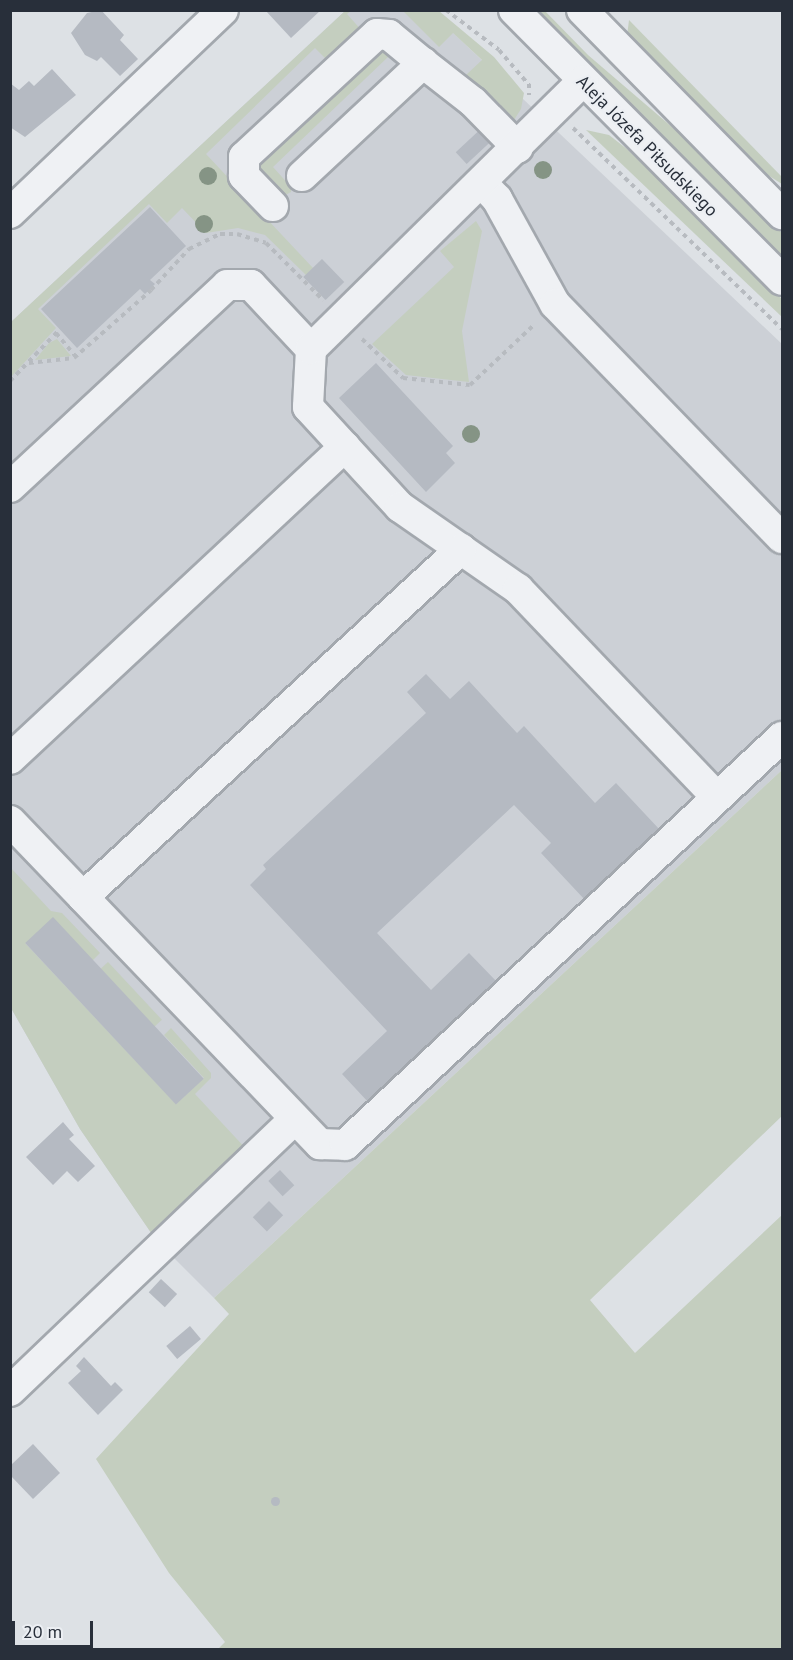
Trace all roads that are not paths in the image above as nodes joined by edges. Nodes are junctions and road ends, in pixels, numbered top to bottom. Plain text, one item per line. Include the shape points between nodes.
1 (223, 10) edge
2 (514, 10) edge
3 (582, 10) edge
4 (423, 63) junction
5 (583, 81) junction
6 (518, 148) junction
7 (302, 176) dead end
8 (482, 183) junction
9 (273, 206) dead end
10 (10, 213) edge
11 (783, 214) edge
12 (783, 280) edge
13 (311, 349) junction
14 (345, 447) junction
15 (10, 487) edge
16 (783, 538) edge
17 (461, 549) junction
18 (783, 737) edge
19 (10, 759) edge
20 (717, 797) junction
21 (10, 821) edge
22 (83, 897) junction
23 (295, 1119) junction
24 (10, 1391) edge

1 - 10 street
2 - 5 street, Aleja Józefa Piłsudskiego
3 - 11 street
4 - 6 street via 473,102
4 - 7 street
4 - 9 street via 389,34 376,34 244,157 244,176
5 - 6 street
5 - 12 street, Aleja Józefa Piłsudskiego
6 - 8 street
8 - 13 street via 335,310
8 - 16 street via 497,199 555,304
13 - 14 street via 308,407
13 - 15 street via 251,285 227,285
14 - 17 street via 400,507
14 - 19 street
17 - 20 street via 518,589
17 - 22 street
18 - 20 street
20 - 23 street via 345,1145 320,1144
21 - 22 street
22 - 23 street
23 - 24 street

